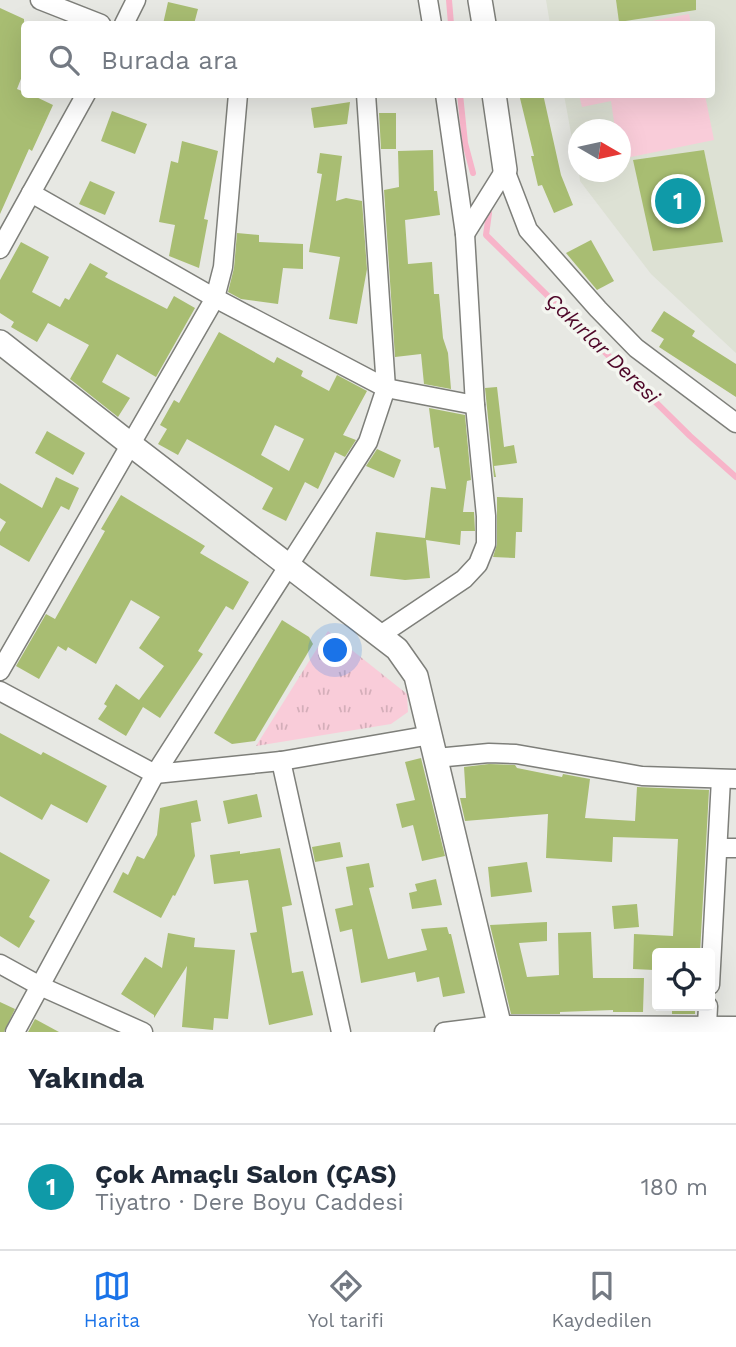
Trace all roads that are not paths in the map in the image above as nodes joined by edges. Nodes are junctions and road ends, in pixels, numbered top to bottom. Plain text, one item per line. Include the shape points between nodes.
1 (40, 0) edge
2 (136, 0) edge
3 (428, 0) edge
4 (480, 0) edge
5 (93, 21) edge
6 (126, 21) edge
7 (432, 21) edge
8 (484, 21) edge
9 (84, 98) edge
10 (238, 98) edge
11 (366, 98) edge
12 (446, 98) edge
13 (495, 98) edge
14 (505, 170) junction
15 (31, 193) junction
16 (465, 234) junction
17 (0, 249) edge
18 (215, 298) junction
19 (0, 342) edge
20 (386, 388) junction
21 (475, 405) junction
22 (736, 423) edge
23 (130, 444) junction
24 (289, 566) junction
25 (379, 636) junction
26 (0, 671) edge
27 (0, 691) edge
28 (431, 735) junction
29 (436, 758) junction
30 (281, 761) junction
31 (155, 774) junction
32 (729, 779) edge
33 (727, 848) edge
34 (715, 948) edge
35 (0, 964) edge
36 (40, 986) junction
37 (708, 1011) edge
38 (707, 1026) junction
39 (736, 1026) edge
40 (501, 1029) edge
41 (15, 1032) edge
42 (143, 1032) edge
43 (341, 1032) edge
44 (444, 1032) edge

1 - 5 street
2 - 6 street
3 - 7 street
4 - 8 street
9 - 15 street
10 - 18 street via 223,267
11 - 20 street
12 - 16 street
13 - 14 street
14 - 16 street
14 - 22 street via 528,230 598,309 636,348
15 - 17 street
15 - 18 street
16 - 21 street
18 - 20 street
18 - 23 street
19 - 23 street
20 - 21 street
20 - 24 street via 368,442
21 - 25 street via 486,516 486,544 478,565
23 - 24 street
23 - 26 street
24 - 25 street
24 - 31 street
25 - 28 street via 397,649 416,676
27 - 31 street
28 - 29 street
28 - 30 street
29 - 32 street via 516,754 642,776
29 - 40 street
30 - 31 street
30 - 43 street
31 - 36 street
32 - 33 street
33 - 34 street
35 - 36 street
36 - 41 street
36 - 42 street
37 - 38 street
38 - 39 street
38 - 40 street
40 - 44 street

